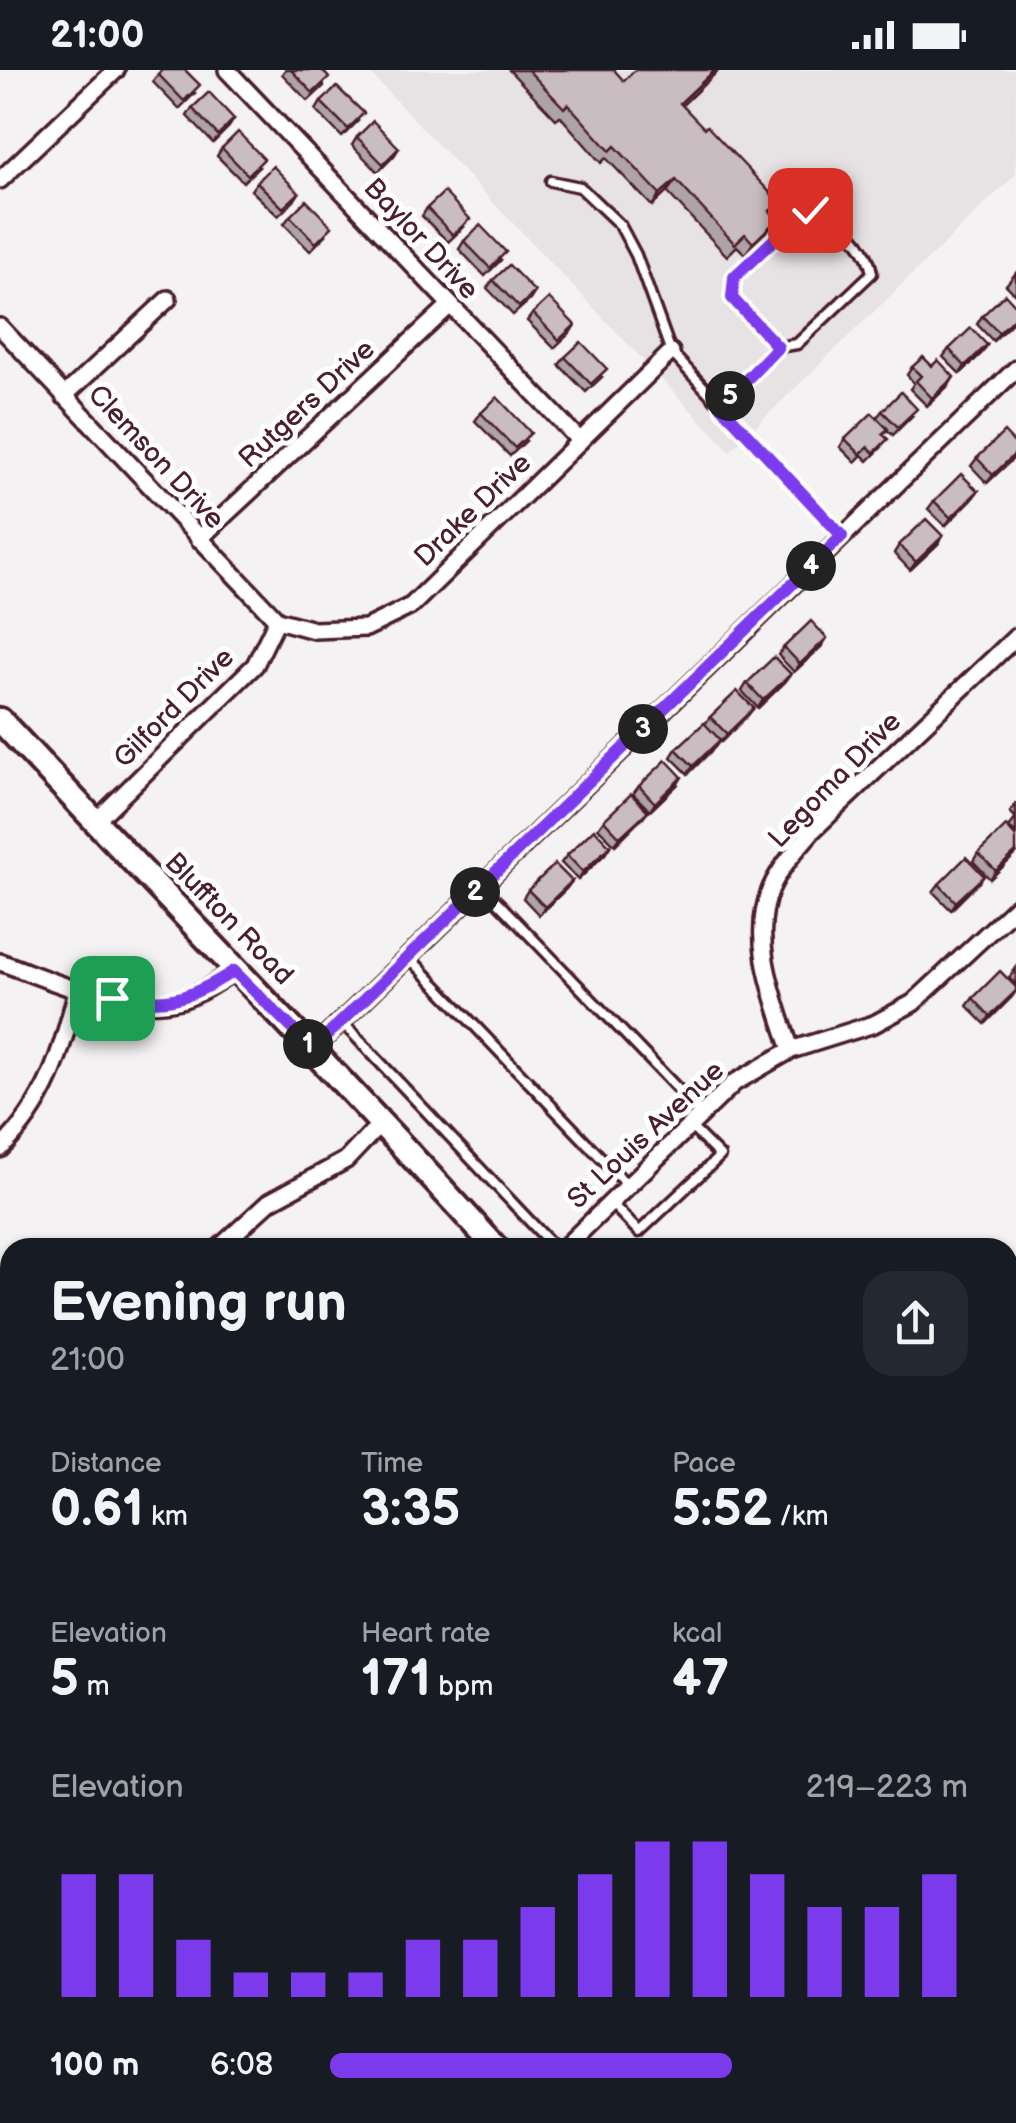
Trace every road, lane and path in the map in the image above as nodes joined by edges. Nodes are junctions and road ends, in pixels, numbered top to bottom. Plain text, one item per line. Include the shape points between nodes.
1 (116, 70) edge
2 (227, 70) edge
3 (0, 180) edge
4 (550, 182) dead end
5 (168, 299) dead end
6 (449, 306) junction
7 (0, 327) edge
8 (778, 347) junction
9 (671, 352) junction
10 (1014, 375) edge
11 (64, 396) junction
12 (721, 406) junction
13 (580, 440) junction
14 (842, 536) junction
15 (198, 539) junction
16 (276, 620) junction
17 (1016, 637) edge
18 (0, 720) edge
19 (95, 822) junction
20 (482, 886) junction
21 (1016, 907) edge
22 (409, 957) junction
23 (0, 962) edge
24 (234, 971) junction
25 (77, 990) junction
26 (342, 1022) junction
27 (313, 1049) junction
28 (791, 1050) junction
29 (696, 1120) junction
30 (382, 1122) junction
31 (0, 1149) edge
32 (628, 1186) junction
33 (611, 1203) junction
34 (230, 1238) edge
35 (487, 1238) edge
36 (546, 1238) edge
37 (574, 1238) edge

1 - 3 street
2 - 6 street, Baylor Drive
4 - 9 lane via 580,187 620,225
5 - 11 street
6 - 13 street, Baylor Drive
6 - 15 street, Rutgers Drive
7 - 11 street, Clemson Drive
8 - 8 lane via 797,344 872,273 870,257 855,238 819,209 794,221 734,277 732,298
8 - 12 lane
9 - 12 lane
9 - 13 street, Drake Drive
10 - 14 street
11 - 15 street, Clemson Drive
12 - 14 lane
13 - 16 street, Drake Drive via 411,606 366,628 314,630
14 - 20 street
15 - 16 street, Clemson Drive
16 - 19 street, Gilford Drive via 254,665
17 - 28 street, Legoma Drive via 786,862 771,890 764,950
18 - 19 main road, Bluffton Road
19 - 24 main road, Bluffton Road
20 - 22 street
20 - 29 lane
21 - 28 street, St Louis Avenue via 913,1003 874,1024
22 - 26 street
22 - 32 lane
23 - 25 street
24 - 25 street via 182,1000 149,1003
24 - 27 main road, Bluffton Road
25 - 31 street via 61,1054 26,1124
26 - 27 street
26 - 36 lane
27 - 30 main road, Bluffton Road
28 - 29 street, St Louis Avenue via 734,1083
29 - 32 street, St Louis Avenue
29 - 33 lane via 720,1156 639,1232
30 - 34 street via 346,1160 269,1202
30 - 35 main road, Bluffton Road
32 - 33 street, St Louis Avenue
33 - 37 street, St Louis Avenue

